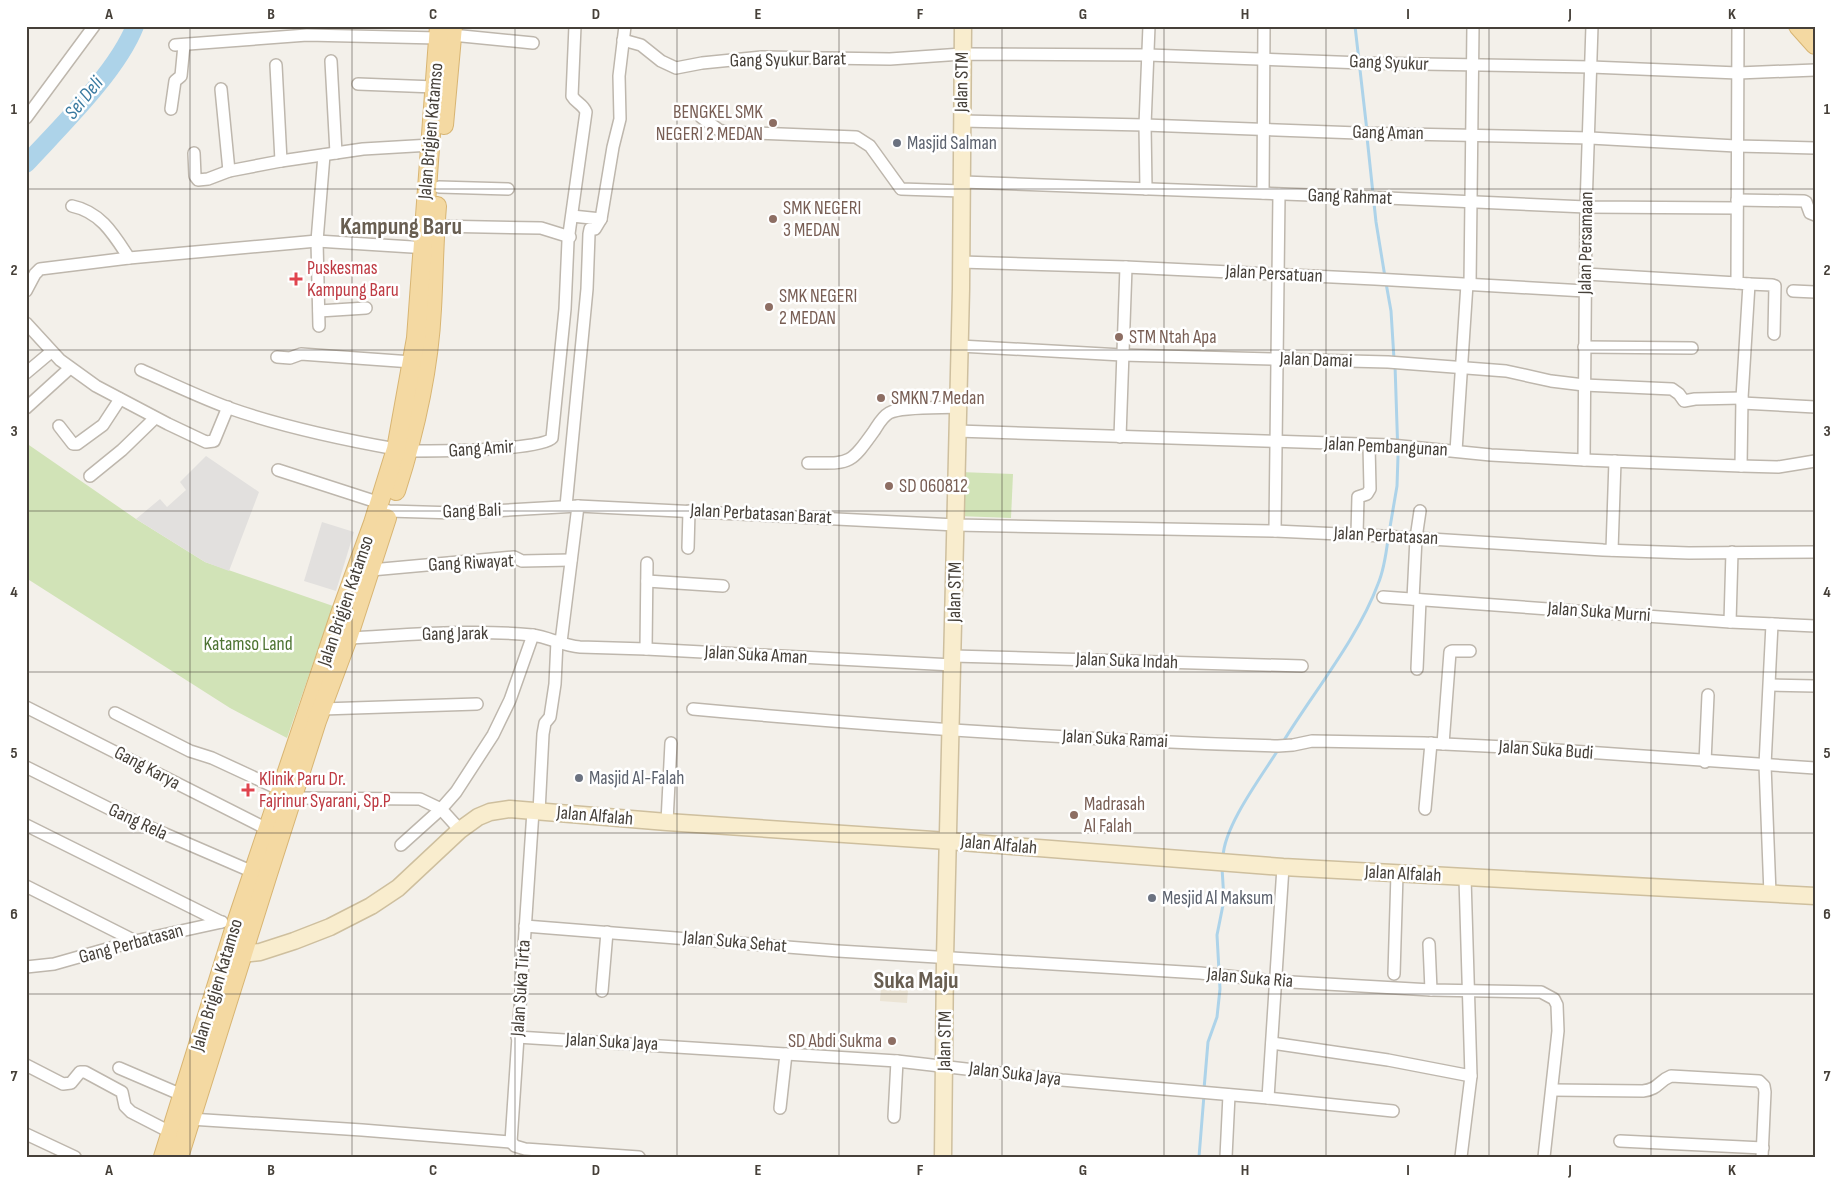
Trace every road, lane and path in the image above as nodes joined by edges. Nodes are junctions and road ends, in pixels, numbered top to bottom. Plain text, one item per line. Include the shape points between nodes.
1 (94, 26) edge
2 (575, 26) edge
3 (626, 26) edge
4 (963, 26) edge
5 (1149, 26) edge
6 (1264, 26) edge
7 (1473, 26) edge
8 (1592, 26) edge
9 (1738, 26) edge
10 (1798, 26) edge
11 (445, 31) edge
12 (623, 40) junction
13 (534, 43) dead end
14 (1815, 45) edge
15 (962, 54) junction
16 (1148, 55) junction
17 (1265, 59) junction
18 (331, 61) dead end
19 (276, 65) dead end
20 (1471, 65) junction
21 (1591, 67) junction
22 (1815, 70) edge
23 (1738, 73) junction
24 (358, 84) dead end
25 (435, 87) junction
26 (220, 89) dead end
27 (170, 109) dead end
28 (27, 115) edge
29 (701, 117) dead end
30 (962, 121) junction
31 (1145, 124) junction
32 (1264, 130) junction
33 (1472, 136) junction
34 (1590, 138) junction
35 (431, 145) junction
36 (1736, 146) junction
37 (1815, 148) edge
38 (194, 153) dead end
39 (330, 154) junction
40 (281, 161) junction
41 (229, 171) junction
42 (439, 187) junction
43 (962, 187) junction
44 (508, 189) dead end
45 (1146, 189) junction
46 (1263, 193) junction
47 (1279, 194) junction
48 (1472, 202) junction
49 (1737, 204) junction
50 (72, 206) dead end
51 (1586, 207) junction
52 (1815, 215) edge
53 (572, 216) junction
54 (601, 219) junction
55 (429, 225) junction
56 (569, 239) junction
57 (318, 241) junction
58 (588, 243) junction
59 (428, 248) junction
60 (130, 258) junction
61 (962, 262) junction
62 (1126, 268) junction
63 (1586, 274) junction
64 (1279, 275) junction
65 (1737, 283) junction
66 (1749, 284) junction
67 (1468, 285) junction
68 (26, 291) edge
69 (1585, 291) junction
70 (1793, 291) dead end
71 (1815, 292) edge
72 (366, 308) dead end
73 (319, 311) junction
74 (26, 323) edge
75 (320, 326) dead end
76 (1774, 334) dead end
77 (960, 346) junction
78 (1584, 347) junction
79 (1692, 348) dead end
80 (51, 352) junction
81 (1122, 354) junction
82 (278, 358) dead end
83 (1277, 358) junction
84 (412, 362) junction
85 (70, 368) junction
86 (1462, 368) junction
87 (141, 370) dead end
88 (26, 373) edge
89 (1584, 385) junction
90 (120, 399) junction
91 (1742, 400) junction
92 (228, 407) junction
93 (958, 407) junction
94 (26, 408) edge
95 (1815, 408) edge
96 (154, 418) junction
97 (59, 426) dead end
98 (957, 431) junction
99 (1120, 437) junction
100 (1276, 442) junction
101 (1369, 445) junction
102 (402, 450) junction
103 (1456, 451) junction
104 (1584, 460) junction
105 (1815, 460) edge
106 (1615, 461) junction
107 (808, 463) dead end
108 (1741, 466) junction
109 (278, 470) dead end
110 (90, 476) dead end
111 (572, 506) junction
112 (382, 507) junction
113 (689, 510) junction
114 (1420, 511) dead end
115 (956, 525) junction
116 (1275, 531) junction
117 (1356, 534) junction
118 (375, 536) junction
119 (1416, 538) junction
120 (688, 548) dead end
121 (1612, 550) junction
122 (1732, 552) junction
123 (1815, 552) edge
124 (571, 560) junction
125 (648, 563) dead end
126 (371, 570) junction
127 (647, 581) junction
128 (723, 586) dead end
129 (1383, 596) dead end
130 (1416, 599) junction
131 (1730, 622) junction
132 (1772, 624) junction
133 (1815, 626) edge
134 (533, 635) junction
135 (348, 638) junction
136 (559, 641) junction
137 (646, 649) junction
138 (1470, 651) dead end
139 (953, 660) junction
140 (1302, 666) dead end
141 (1417, 669) dead end
142 (1770, 685) junction
143 (1815, 686) edge
144 (1708, 694) dead end
145 (477, 704) dead end
146 (26, 707) edge
147 (322, 709) junction
148 (693, 709) dead end
149 (115, 713) dead end
150 (952, 730) junction
151 (671, 743) dead end
152 (1431, 744) junction
153 (1443, 744) junction
154 (1278, 746) joint
155 (1705, 762) junction
156 (1765, 764) junction
157 (26, 767) edge
158 (1815, 768) edge
159 (287, 794) junction
160 (1425, 808) dead end
161 (441, 810) junction
162 (536, 811) junction
163 (667, 822) junction
164 (26, 825) edge
165 (267, 829) junction
166 (460, 830) junction
167 (948, 840) junction
168 (402, 845) dead end
169 (1282, 867) junction
170 (253, 872) junction
171 (1397, 874) junction
172 (1465, 878) junction
173 (26, 886) edge
174 (1770, 894) junction
175 (1815, 896) edge
176 (228, 922) junction
177 (525, 926) junction
178 (607, 932) junction
179 (135, 941) junction
180 (1429, 944) dead end
181 (234, 953) junction
182 (945, 958) junction
183 (26, 968) edge
184 (1394, 974) dead end
185 (1274, 981) junction
186 (1469, 989) junction
187 (1431, 990) junction
188 (602, 991) dead end
189 (517, 1037) junction
190 (1272, 1043) junction
191 (786, 1054) junction
192 (897, 1062) junction
193 (26, 1066) edge
194 (944, 1066) junction
195 (119, 1068) dead end
196 (1471, 1076) junction
197 (1552, 1090) junction
198 (1229, 1094) junction
199 (182, 1095) junction
200 (1268, 1098) junction
201 (780, 1108) dead end
202 (1393, 1111) dead end
203 (894, 1117) dead end
204 (190, 1119) junction
205 (170, 1132) junction
206 (26, 1134) edge
207 (1620, 1141) dead end
208 (511, 1142) junction
209 (1762, 1152) edge
210 (525, 1153) edge
211 (75, 1157) edge
212 (163, 1157) edge
213 (180, 1157) edge
214 (639, 1157) edge
215 (942, 1157) edge
216 (1226, 1157) edge
217 (1461, 1157) edge
218 (1544, 1157) edge

1 - 28 street
2 - 53 street via 572,96 586,112
3 - 12 street
4 - 15 street, Jalan STM
5 - 16 street
6 - 17 street
7 - 20 street
8 - 21 street, Jalan Persamaan
9 - 23 street
10 - 14 main road
11 - 13 street
11 - 25 main road, Jalan Brigjen Katamso
11 - 27 street via 307,35 180,45 181,76 175,81
11 - 42 main road, Jalan Brigjen Katamso
12 - 15 street, Gang Syukur Barat via 635,42 676,68 762,56 890,58
12 - 54 street via 619,76 620,119
15 - 16 street, Gang Syukur
15 - 30 street, Jalan STM
16 - 17 street, Gang Syukur
16 - 31 street
17 - 20 street, Gang Syukur
17 - 32 street
18 - 39 street
19 - 40 street
20 - 21 street, Gang Syukur
20 - 33 street
21 - 23 street, Gang Syukur
21 - 34 street, Jalan Persamaan
22 - 23 street, Gang Syukur
23 - 36 street
24 - 25 street
25 - 35 main road, Jalan Brigjen Katamso
26 - 41 street
29 - 43 street, Gang Rahmat via 727,132 856,137 870,146 901,189
30 - 31 street, Gang Aman
30 - 43 street, Jalan STM
31 - 32 street, Gang Aman
31 - 45 street
32 - 33 street, Gang Aman
32 - 46 street
33 - 34 street, Gang Aman
33 - 48 street
34 - 36 street, Gang Aman
34 - 51 street, Jalan Persamaan
35 - 39 street
35 - 55 main road, Jalan Brigjen Katamso
36 - 37 street, Gang Aman
36 - 49 street
38 - 41 street via 196,179 203,180
39 - 40 street
39 - 57 street
40 - 41 street
42 - 44 street
42 - 55 main road, Jalan Brigjen Katamso
43 - 45 street, Gang Rahmat
43 - 61 street, Jalan STM
45 - 46 street, Gang Rahmat
46 - 47 street, Gang Rahmat
47 - 48 street, Gang Rahmat
47 - 64 street
48 - 51 street, Gang Rahmat
48 - 67 street
49 - 51 street, Gang Rahmat
49 - 52 street, Gang Rahmat via 1804,201 1810,214
49 - 65 street
50 - 60 street via 87,210 101,220
51 - 63 street, Jalan Persamaan
53 - 54 street
53 - 56 street
54 - 58 street via 595,229 590,229
55 - 56 street via 541,228
55 - 59 main road, Jalan Brigjen Katamso
56 - 58 street
56 - 102 street, Gang Amir via 552,438 540,444 512,447 435,452
57 - 59 street
57 - 60 street
57 - 73 street
58 - 111 street, Jalan Suka Tirta
59 - 84 main road, Jalan Brigjen Katamso
59 - 102 main road, Jalan Brigjen Katamso via 430,335 420,402
60 - 68 street via 40,270
61 - 62 street, Jalan Persatuan
61 - 77 street, Jalan STM
62 - 64 street, Jalan Persatuan
62 - 81 street
63 - 65 street
63 - 69 street, Jalan Persamaan
64 - 67 street, Jalan Persatuan
64 - 83 street
65 - 66 street
66 - 76 street via 1775,286
66 - 91 street
67 - 69 street, Jalan Persatuan
67 - 86 street
69 - 78 street, Jalan Persamaan
70 - 71 street
72 - 73 street
73 - 75 street
74 - 80 street
77 - 81 street, Jalan Damai
77 - 93 street, Jalan STM
78 - 79 street
78 - 89 street, Jalan Persamaan
80 - 85 street
80 - 88 street
81 - 83 street, Jalan Damai
81 - 99 street
82 - 84 street via 301,354
83 - 86 street, Jalan Damai
83 - 100 street
84 - 102 main road, Jalan Brigjen Katamso
85 - 90 street
85 - 94 street
86 - 89 street, Jalan Damai via 1522,373
86 - 103 street
87 - 92 street, Gang Amir
89 - 91 street, Jalan Damai via 1672,389 1684,401
89 - 104 street, Jalan Persamaan
90 - 96 street
90 - 97 street via 102,425 77,444 73,444
91 - 95 street
91 - 108 street
92 - 96 street via 214,441 210,442
92 - 102 street, Gang Amir via 299,428
93 - 98 street, Jalan STM
93 - 107 street via 896,410 882,418 856,456 848,461
96 - 110 street
98 - 99 street, Jalan Pembangunan
98 - 115 street, Jalan STM
99 - 100 street, Jalan Pembangunan
100 - 101 street, Jalan Pembangunan
100 - 116 street
101 - 103 street, Jalan Pembangunan
101 - 117 street via 1370,489 1358,497
102 - 112 main road, Jalan Brigjen Katamso
103 - 104 street, Jalan Pembangunan
104 - 106 street, Jalan Pembangunan
105 - 108 street, Jalan Pembangunan via 1778,467
106 - 108 street, Jalan Pembangunan
106 - 121 street
109 - 112 street, Gang Bali
111 - 112 street, Gang Bali via 456,513
111 - 113 street, Jalan Perbatasan Barat
111 - 124 street, Jalan Suka Tirta
112 - 118 main road, Jalan Brigjen Katamso
113 - 115 street, Jalan Perbatasan Barat
113 - 120 street
114 - 119 street
115 - 116 street, Jalan Perbatasan
115 - 139 street, Jalan STM
116 - 117 street, Jalan Perbatasan
117 - 119 street, Jalan Perbatasan
118 - 126 main road, Jalan Brigjen Katamso
118 - 159 main road, Jalan Brigjen Katamso
119 - 121 street, Jalan Perbatasan
119 - 130 street
121 - 122 street, Jalan Perbatasan
122 - 123 street, Jalan Perbatasan
122 - 131 street
124 - 126 street, Gang Riwayat via 522,561 514,557
124 - 136 street, Jalan Suka Tirta
125 - 127 street
126 - 135 main road, Jalan Brigjen Katamso
127 - 128 street
127 - 137 street
129 - 130 street, Jalan Suka Murni
130 - 131 street, Jalan Suka Murni
130 - 141 street
131 - 132 street, Jalan Suka Murni
132 - 133 street, Jalan Suka Murni
132 - 142 street
134 - 135 street, Gang Jarak via 484,633
134 - 136 street, Gang Jarak
134 - 161 street via 510,700 492,735
135 - 147 main road, Jalan Brigjen Katamso
136 - 137 street, Jalan Suka Aman via 580,647
136 - 162 street, Jalan Suka Tirta via 550,717 544,726
137 - 139 street, Jalan Suka Aman
138 - 153 street via 1450,652
139 - 140 street, Jalan Suka Indah
139 - 150 street, Jalan STM
142 - 143 street
142 - 156 street
144 - 155 street
145 - 147 street
146 - 165 street, Gang Karya
147 - 159 main road, Jalan Brigjen Katamso
148 - 150 street, Jalan Suka Ramai
149 - 159 street
150 - 154 street, Jalan Suka Ramai
150 - 167 street, Jalan STM
151 - 163 street
152 - 153 street, Jalan Suka Budi
152 - 154 street, Jalan Suka Budi via 1312,741
152 - 160 street
153 - 155 street, Jalan Suka Budi
155 - 156 street, Jalan Suka Budi
156 - 158 street, Jalan Suka Budi
156 - 174 street
157 - 170 street, Gang Rela via 128,818
159 - 161 street via 419,799
159 - 165 main road, Jalan Brigjen Katamso
159 - 181 main road, Jalan Brigjen Katamso
161 - 166 street
161 - 168 street
162 - 163 street, Jalan Alfalah
162 - 166 street, Jalan Alfalah via 510,809 490,812
162 - 177 street, Jalan Suka Tirta
163 - 167 street, Jalan Alfalah
164 - 176 street
165 - 170 main road, Jalan Brigjen Katamso
166 - 181 street, Jalan Alfalah via 398,888 371,906 294,942 260,952
167 - 169 street, Jalan Alfalah
167 - 182 street, Jalan STM
169 - 171 street, Jalan Alfalah
169 - 185 street
170 - 176 main road, Jalan Brigjen Katamso
171 - 172 street, Jalan Alfalah
171 - 184 street
172 - 174 street, Jalan Alfalah
172 - 186 street
173 - 179 street
174 - 175 street, Jalan Alfalah
176 - 179 street, Gang Perbatasan
176 - 181 main road, Jalan Brigjen Katamso
177 - 178 street, Jalan Suka Sehat
177 - 189 street, Jalan Suka Tirta
178 - 182 street, Jalan Suka Sehat
178 - 188 street
179 - 183 street, Gang Perbatasan via 54,964
180 - 187 street
181 - 199 main road, Jalan Brigjen Katamso
181 - 204 main road, Jalan Brigjen Katamso
182 - 185 street, Jalan Suka Ria via 1200,973
182 - 194 street, Jalan STM
185 - 187 street, Jalan Suka Ria
185 - 190 street
186 - 187 street, Jalan Suka Ria
186 - 196 street
186 - 197 street, Jalan Suka Ria via 1541,992 1554,999 1558,1031
189 - 191 street, Jalan Suka Jaya
189 - 208 street, Jalan Suka Tirta
190 - 196 street
190 - 200 street
191 - 192 street, Jalan Suka Jaya
191 - 201 street
192 - 194 street, Jalan Suka Jaya
192 - 203 street
193 - 205 street via 63,1084 85,1072 122,1092 125,1106 131,1112
194 - 198 street, Jalan Suka Jaya
194 - 215 street, Jalan STM
195 - 199 street
196 - 217 street
197 - 209 street via 1653,1090 1671,1076 1759,1081 1765,1092
197 - 218 street
198 - 200 street, Jalan Suka Jaya
198 - 216 street
199 - 205 main road, Jalan Brigjen Katamso
200 - 202 street, Jalan Suka Jaya
204 - 208 street
204 - 213 main road, Jalan Brigjen Katamso
205 - 212 main road, Jalan Brigjen Katamso
206 - 211 street
207 - 209 street
208 - 210 street
210 - 214 street

